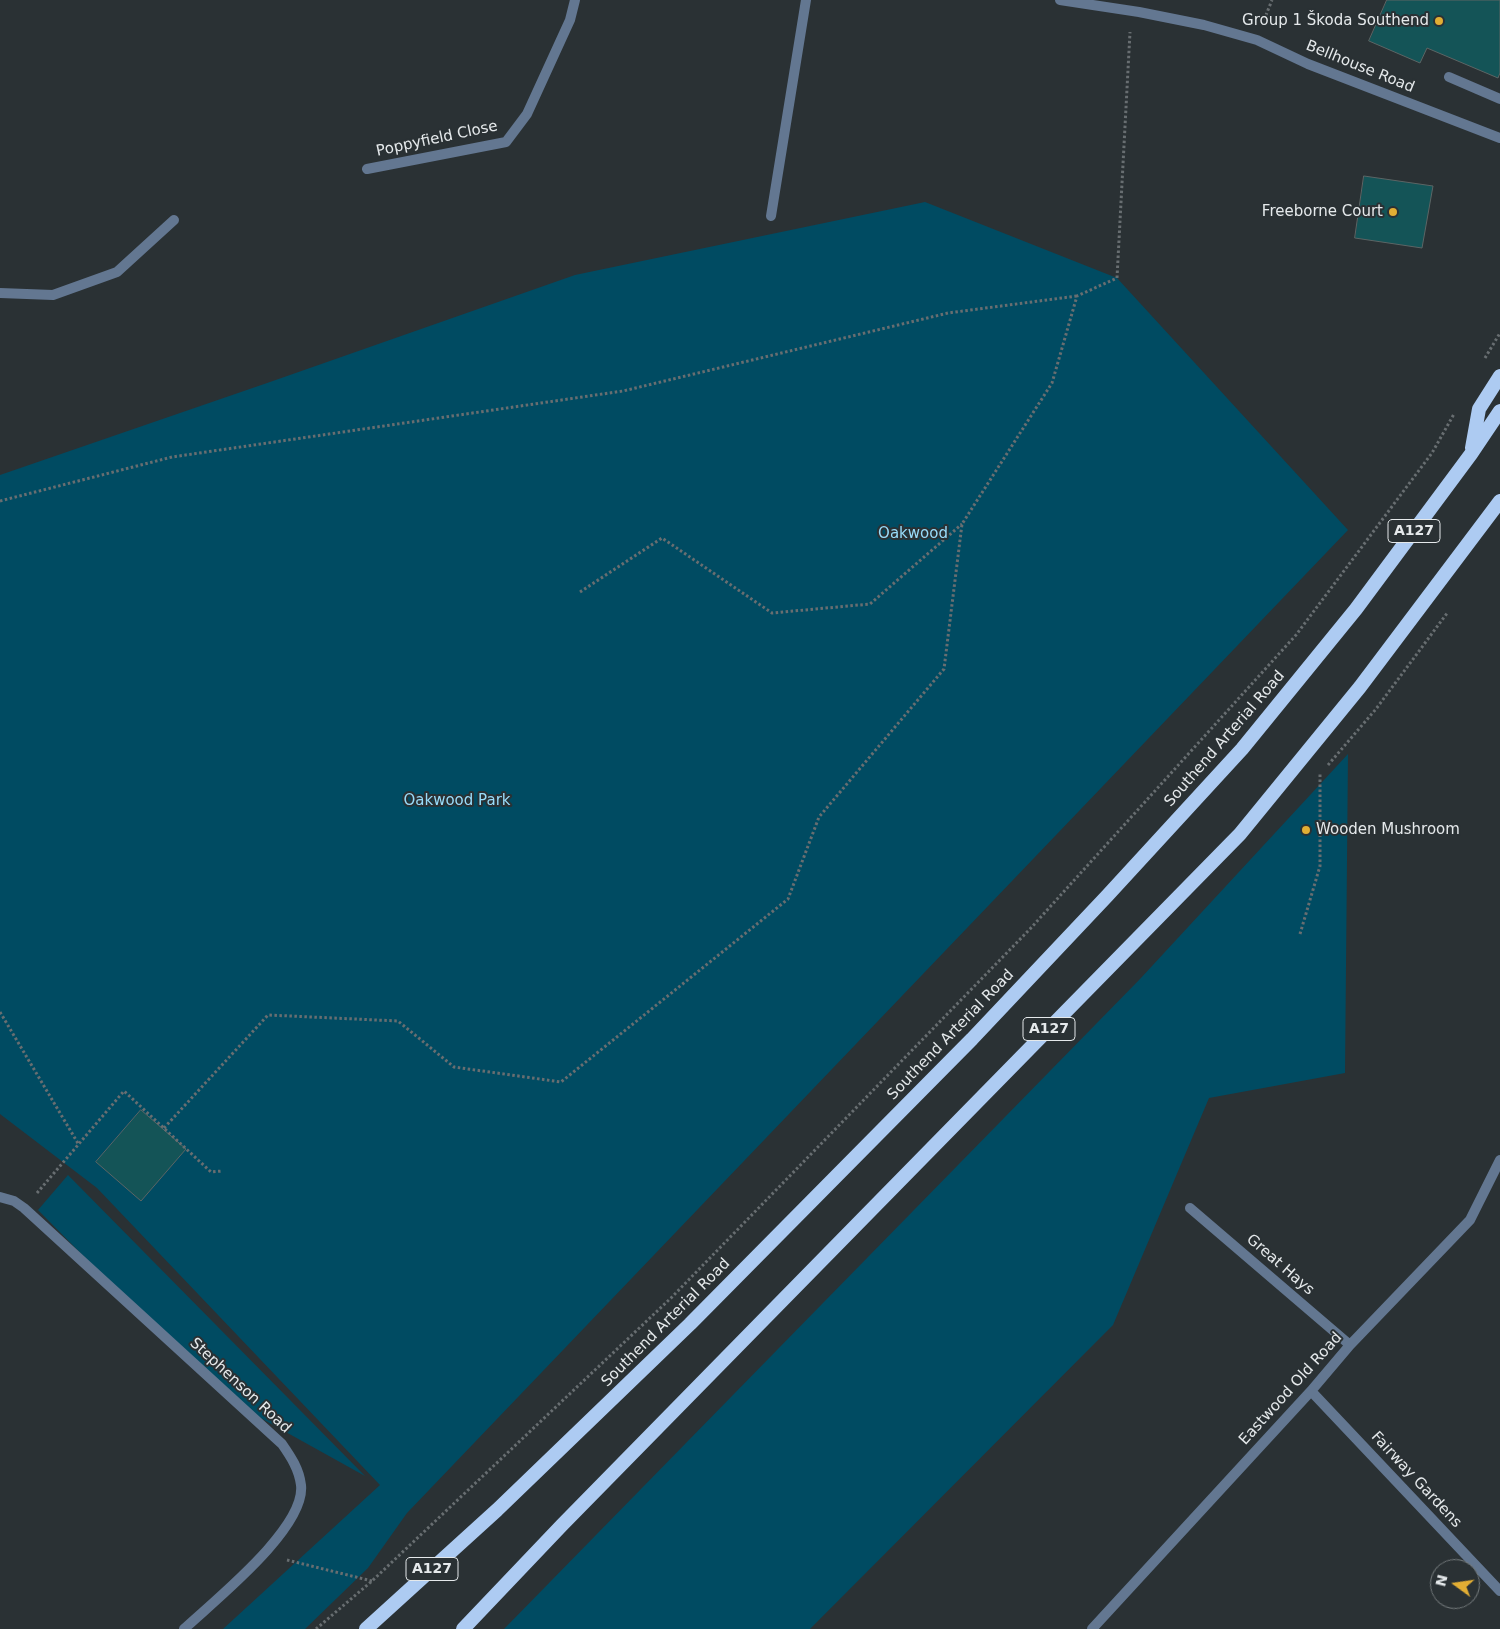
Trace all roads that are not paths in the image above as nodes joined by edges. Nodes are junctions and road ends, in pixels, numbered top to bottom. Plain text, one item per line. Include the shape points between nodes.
1 (575, 0) edge
2 (806, 0) edge
3 (1060, 0) edge
4 (1099, 3) edge
5 (1449, 77) dead end
6 (1500, 99) edge
7 (1500, 138) edge
8 (366, 168) dead end
9 (771, 216) dead end
10 (174, 220) dead end
11 (0, 293) edge
12 (1500, 376) edge
13 (1500, 411) edge
14 (1471, 454) junction
15 (1500, 501) edge
16 (1500, 1160) edge
17 (0, 1197) edge
18 (1190, 1208) dead end
19 (1350, 1345) junction
20 (1311, 1391) junction
21 (1500, 1590) edge
22 (184, 1629) edge
23 (366, 1629) edge
24 (463, 1629) edge
25 (1092, 1629) edge

1 - 8 street, Poppyfield Close via 570,20 527,114 506,142
2 - 9 street
3 - 4 street, Bellhouse Road
4 - 7 street, Bellhouse Road via 1204,25 1257,40 1308,64
5 - 6 street
10 - 11 street via 117,272 53,295
12 - 14 highway via 1479,409
13 - 14 highway, Southend Arterial Road / A127
14 - 23 highway, Southend Arterial Road / A127 via 1356,609 1242,749 1100,903 972,1039 690,1324 498,1510
15 - 24 highway, A127 via 1360,687 1240,834
16 - 19 street, Eastwood Old Road via 1470,1220
17 - 22 street, Stephenson Road via 24,1208 282,1444 295,1463 301,1486 297,1510 285,1530
18 - 19 street, Great Hays
19 - 20 street, Eastwood Old Road
20 - 21 street, Fairway Gardens
20 - 25 street, Eastwood Old Road

